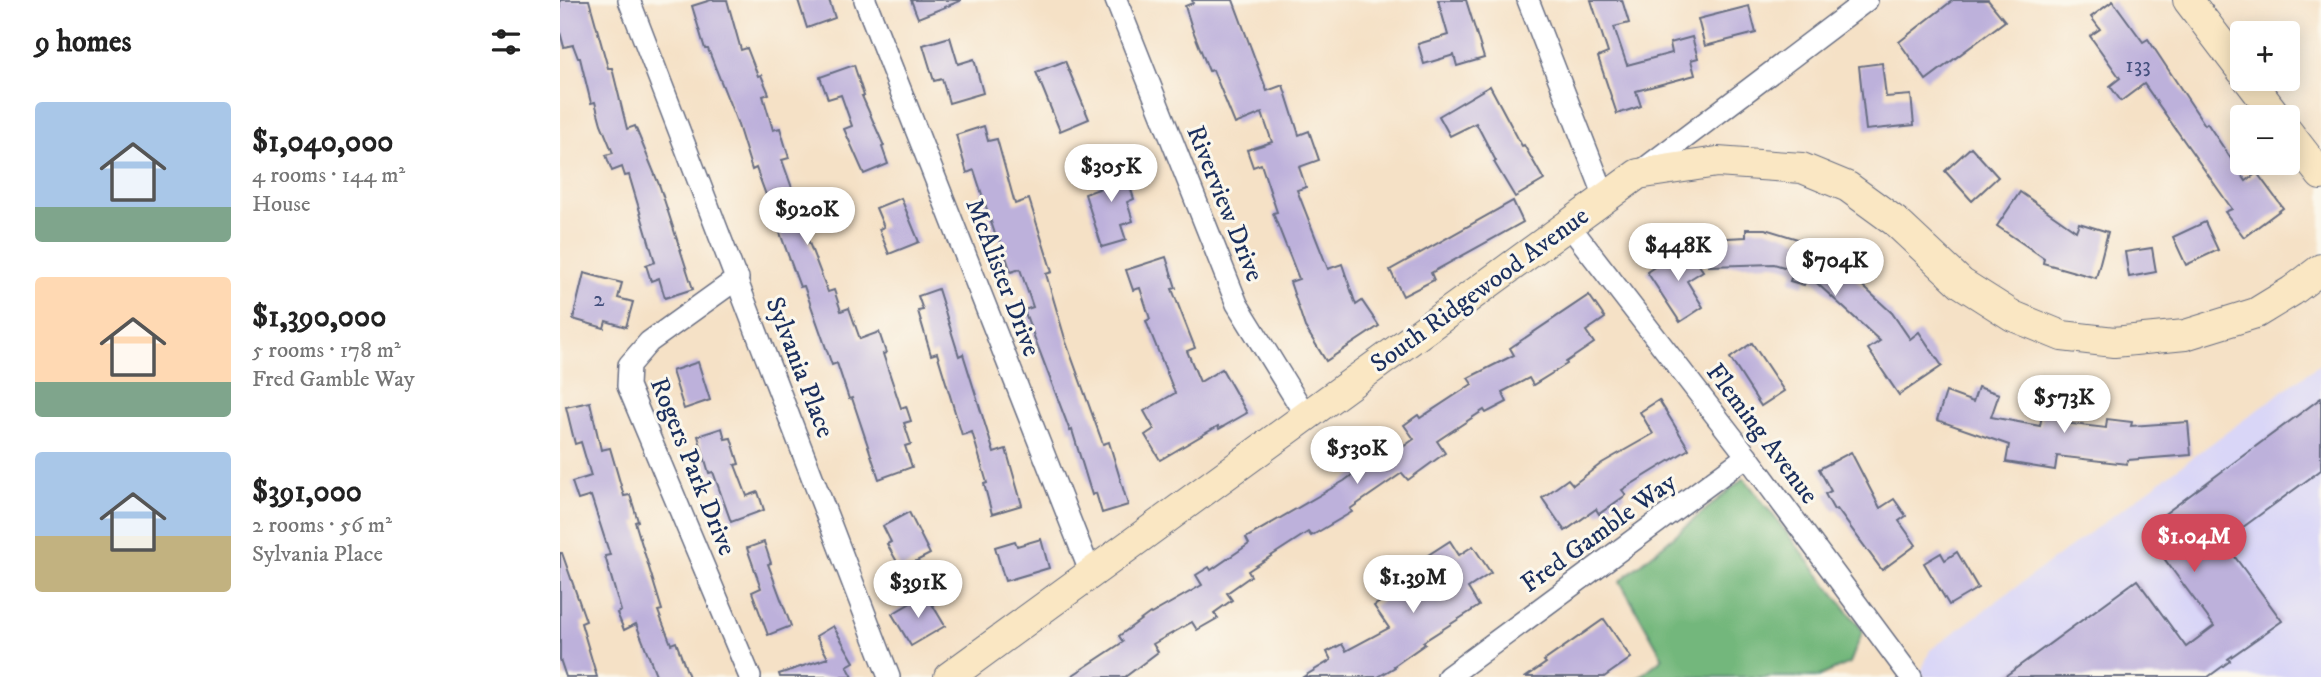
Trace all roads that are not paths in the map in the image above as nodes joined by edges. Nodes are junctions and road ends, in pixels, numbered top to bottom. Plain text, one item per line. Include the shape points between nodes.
1 (629, 0) edge
2 (865, 0) edge
3 (1116, 0) edge
4 (1528, 0) edge
5 (2188, 0) edge
6 (1854, 4) edge
7 (2230, 55) edge
8 (2257, 91) edge
9 (2268, 105) edge
10 (2300, 148) edge
11 (1638, 174) junction
12 (2321, 175) edge
13 (1605, 197) junction
14 (1569, 224) junction
15 (2321, 269) edge
16 (738, 278) junction
17 (1306, 416) junction
18 (1747, 456) junction
19 (1091, 574) junction
20 (750, 677) edge
21 (889, 677) edge
22 (949, 677) edge
23 (1448, 677) edge
24 (1910, 677) edge

1 - 16 street, Sylvania Place
2 - 19 street, McAlister Drive
3 - 17 street, Riverview Drive via 1237,304
4 - 13 street
5 - 7 street
6 - 11 street
8 - 9 street
10 - 12 street
11 - 13 street, South Ridgewood Avenue
11 - 15 street, South Ridgewood Avenue via 1717,162 1802,168 1848,187 1896,222 1961,283 2013,316 2062,336 2115,342 2185,335 2256,313
13 - 14 street, South Ridgewood Avenue
14 - 17 street, South Ridgewood Avenue
14 - 18 street, Fleming Avenue
16 - 20 street, Rogers Park Drive via 649,342 629,365 628,386
16 - 21 street, Sylvania Place
17 - 19 street, South Ridgewood Avenue
18 - 23 street, Fred Gamble Way
18 - 24 street, Fleming Avenue
19 - 22 street, South Ridgewood Avenue

